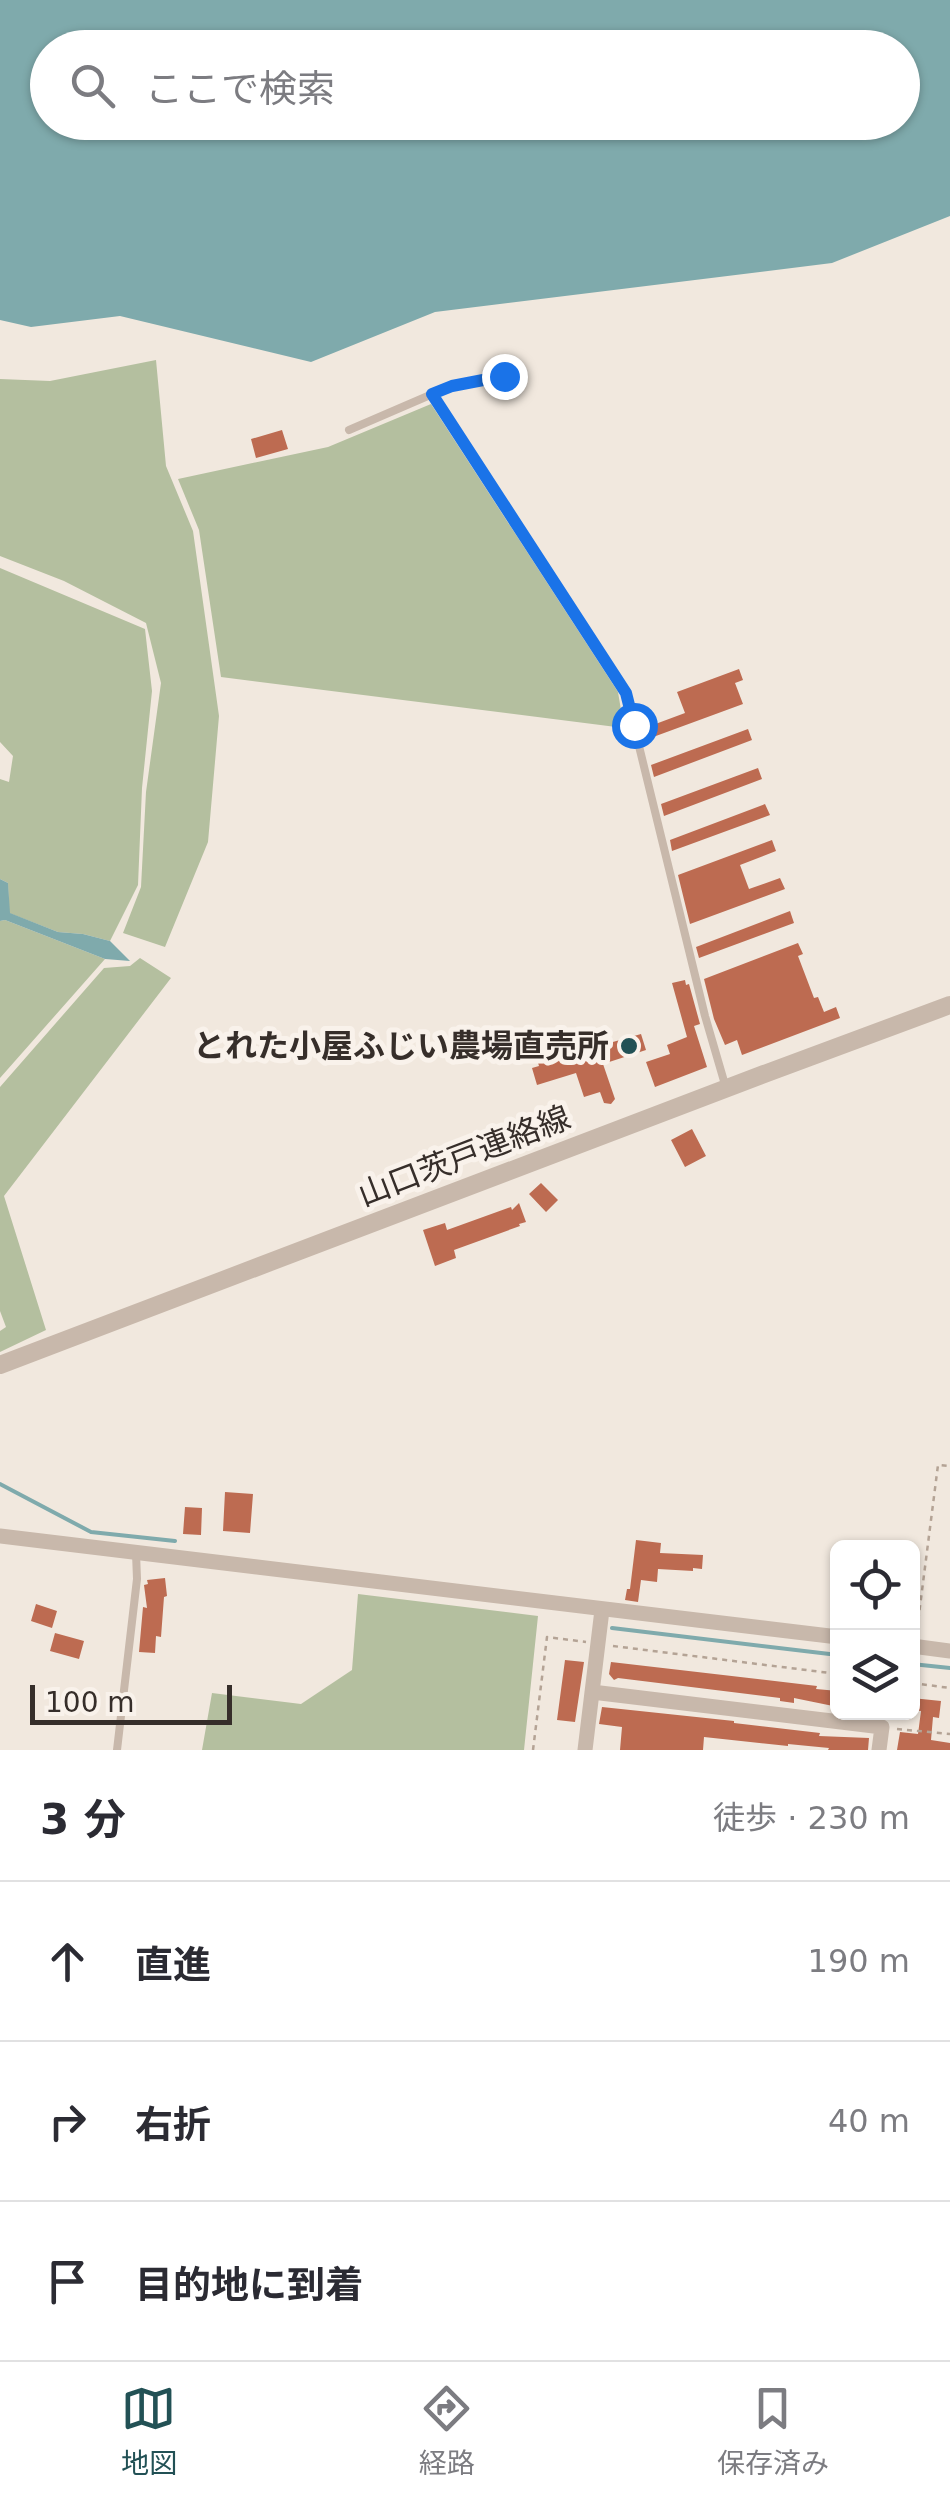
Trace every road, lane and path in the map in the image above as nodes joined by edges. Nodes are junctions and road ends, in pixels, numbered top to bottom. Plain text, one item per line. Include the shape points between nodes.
1 (504, 376) dead end
2 (432, 394) junction
3 (349, 430) dead end
4 (950, 1005) edge
5 (726, 1088) junction
6 (0, 1365) edge
7 (950, 1466) edge
8 (0, 1536) edge
9 (136, 1553) junction
10 (602, 1610) junction
11 (916, 1630) edge
12 (830, 1637) edge
13 (598, 1644) junction
14 (920, 1644) edge
15 (950, 1651) edge
16 (830, 1673) edge
17 (920, 1684) edge
18 (950, 1688) edge
19 (592, 1692) junction
20 (882, 1728) junction
21 (950, 1734) edge
22 (117, 1750) edge
23 (533, 1750) edge
24 (586, 1750) edge
25 (879, 1750) edge

1 - 2 lane
2 - 3 lane
2 - 5 lane via 626,693
4 - 5 street, 山口茨戸連絡線
5 - 6 street, 山口茨戸連絡線
7 - 11 path via 938,1464
8 - 9 street
9 - 10 street
9 - 22 lane
10 - 12 street
10 - 13 street
13 - 16 path
13 - 19 street
13 - 23 path via 547,1636
14 - 15 street
17 - 18 path
19 - 20 street
19 - 24 street
20 - 21 path
20 - 25 street

